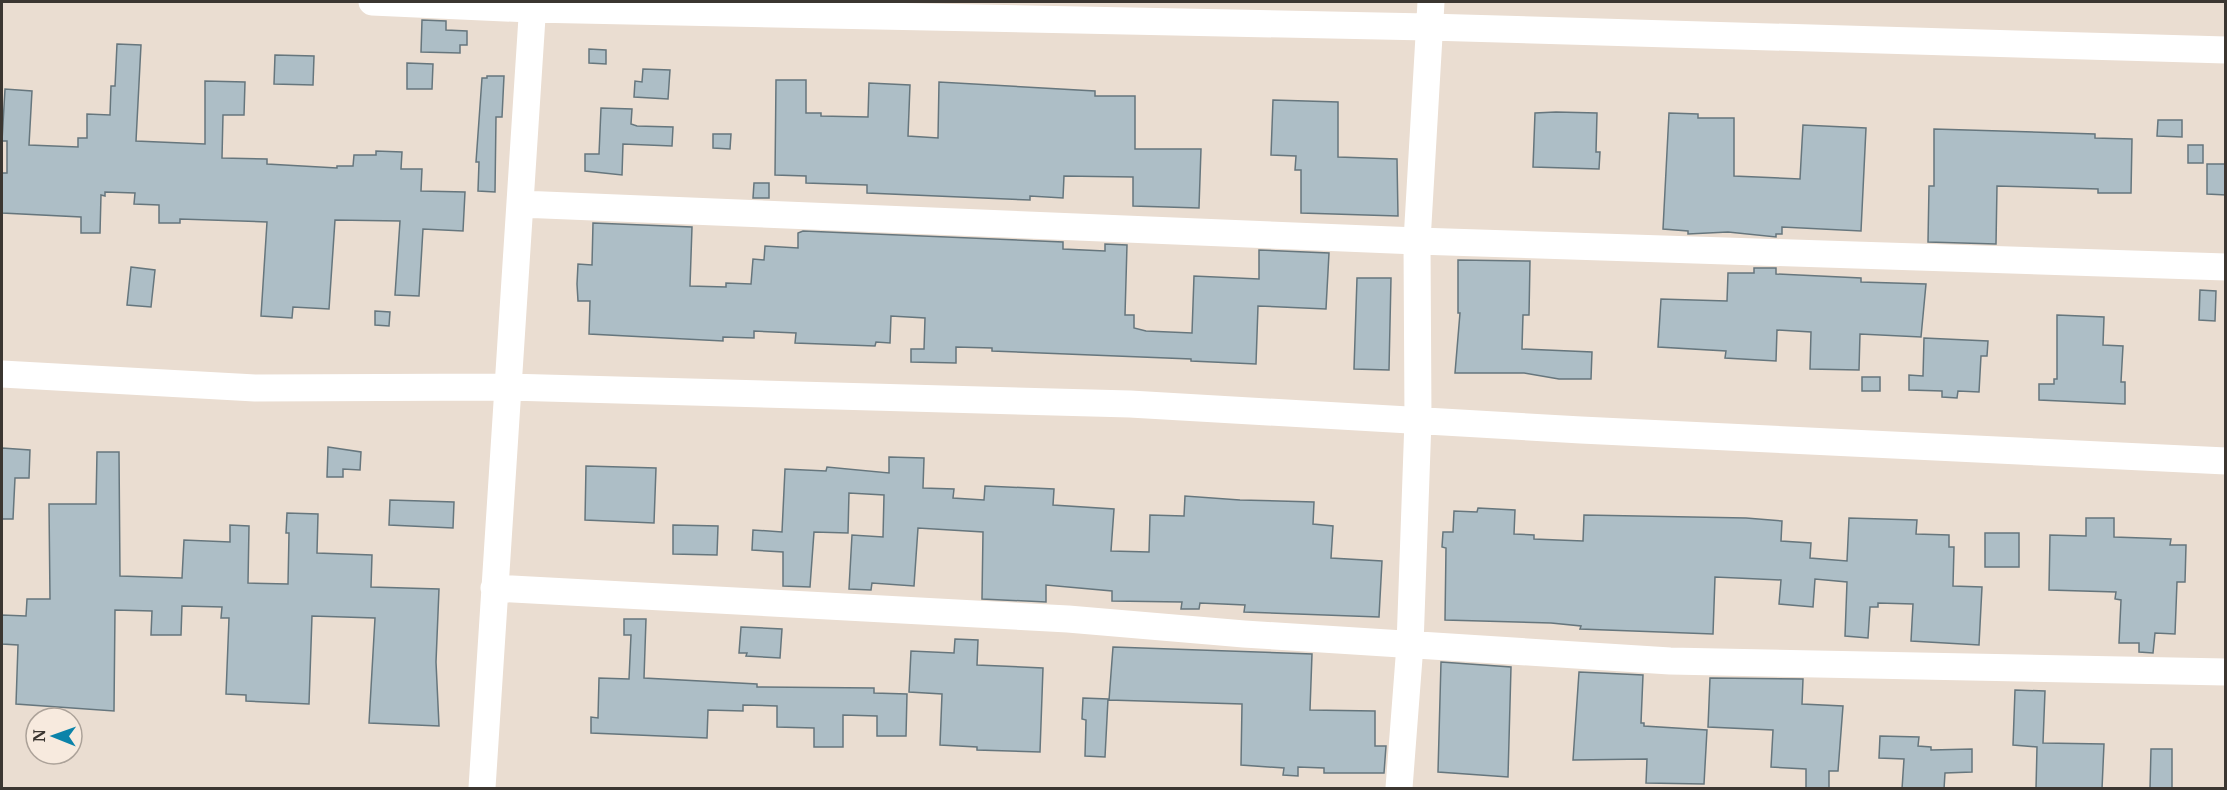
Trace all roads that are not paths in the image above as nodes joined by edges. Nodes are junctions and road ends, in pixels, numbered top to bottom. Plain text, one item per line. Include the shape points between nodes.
1 (372, 2) edge
2 (532, 5) edge
3 (1430, 14) edge
4 (2226, 50) edge
5 (520, 204) junction
6 (1417, 241) junction
7 (2226, 267) edge
8 (2, 374) edge
9 (507, 387) junction
10 (1418, 420) junction
11 (2226, 461) edge
12 (494, 588) junction
13 (1410, 645) junction
14 (2226, 672) edge
15 (482, 789) edge
16 (1399, 789) edge

1 - 2 street
2 - 3 street
2 - 5 street
3 - 4 street
3 - 6 street
5 - 6 street
5 - 9 street
6 - 7 street
6 - 10 street
8 - 9 street via 255,388
9 - 10 street via 1130,404
9 - 12 street
10 - 11 street
10 - 13 street
12 - 13 street via 1068,619
12 - 15 street
13 - 14 street via 1670,661
13 - 16 street

